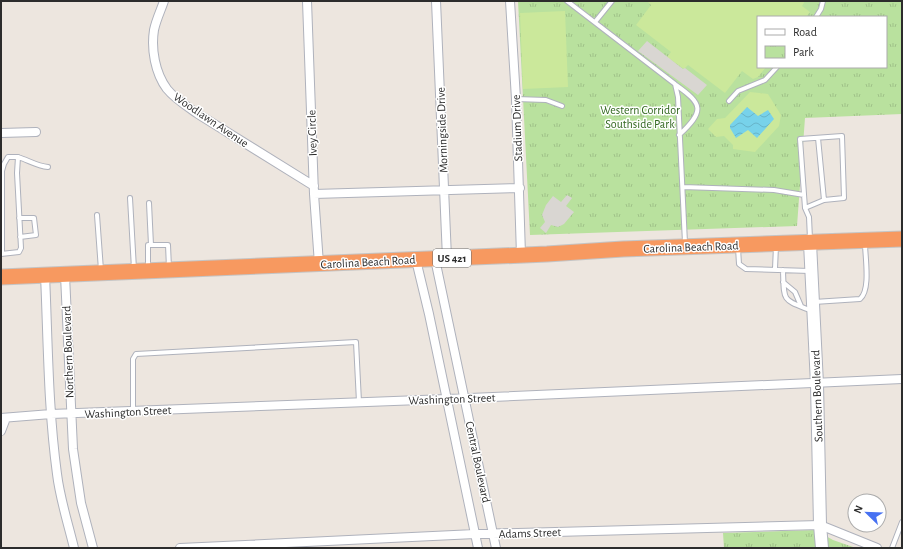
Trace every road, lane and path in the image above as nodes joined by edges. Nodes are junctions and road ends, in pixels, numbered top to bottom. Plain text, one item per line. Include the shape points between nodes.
1 (164, 1) edge
2 (307, 1) edge
3 (436, 1) edge
4 (510, 1) edge
5 (567, 1) edge
6 (612, 1) edge
7 (822, 1) edge
8 (817, 16) edge
9 (595, 22) junction
10 (776, 68) edge
11 (675, 84) junction
12 (516, 99) junction
13 (728, 101) dead end
14 (562, 106) dead end
15 (36, 132) dead end
16 (1, 134) edge
17 (680, 134) junction
18 (818, 138) junction
19 (18, 157) junction
20 (48, 167) dead end
21 (683, 186) junction
22 (520, 188) junction
23 (314, 190) junction
24 (444, 190) junction
25 (804, 194) junction
26 (130, 198) dead end
27 (824, 200) junction
28 (149, 203) dead end
29 (805, 208) junction
30 (97, 215) dead end
31 (19, 218) junction
32 (20, 236) junction
33 (902, 239) edge
34 (865, 241) junction
35 (810, 243) junction
36 (776, 244) junction
37 (151, 245) junction
38 (738, 246) junction
39 (685, 247) junction
40 (2, 254) edge
41 (521, 255) junction
42 (441, 259) junction
43 (416, 260) junction
44 (319, 264) junction
45 (775, 269) junction
46 (169, 270) junction
47 (783, 270) junction
48 (812, 270) junction
49 (141, 271) junction
50 (101, 273) junction
51 (65, 275) junction
52 (46, 276) junction
53 (1, 277) edge
54 (783, 282) junction
55 (801, 306) junction
56 (814, 307) junction
57 (902, 379) edge
58 (818, 384) junction
59 (447, 399) junction
60 (465, 399) junction
61 (359, 403) junction
62 (133, 411) junction
63 (51, 414) junction
64 (71, 414) junction
65 (4, 418) edge
66 (1, 431) edge
67 (902, 522) edge
68 (820, 525) junction
69 (475, 534) junction
70 (494, 534) junction
71 (74, 548) edge
72 (93, 548) edge
73 (180, 548) edge
74 (478, 548) edge
75 (496, 548) edge
76 (822, 548) edge
77 (877, 548) edge
78 (892, 548) edge

1 - 23 street, Woodlawn Avenue via 153,38 157,67 167,88 198,114
2 - 23 street, Ivey Circle
3 - 24 street, Morningside Drive
4 - 12 street, Stadium Drive
5 - 9 lane
6 - 9 lane
7 - 8 lane
9 - 11 lane
10 - 13 lane via 765,80 738,91
11 - 17 lane
11 - 17 lane via 693,98 697,108 694,118
12 - 14 lane via 546,100
12 - 22 street, Stadium Drive
15 - 16 street
17 - 21 lane
18 - 25 lane via 800,139
18 - 27 lane
18 - 27 lane via 842,136 844,198
19 - 20 lane via 29,160 39,167
19 - 31 lane
19 - 40 lane via 8,158 2,171
21 - 25 lane via 774,190
21 - 39 lane
22 - 24 street
22 - 41 street, Stadium Drive
23 - 24 street
23 - 44 street, Ivey Circle
24 - 42 street, Morningside Drive
25 - 29 lane
26 - 49 lane
27 - 29 lane
28 - 37 lane
29 - 35 lane via 809,217
30 - 50 lane
31 - 32 lane
31 - 32 lane via 34,218 36,235
32 - 40 lane via 19,252
33 - 34 highway, Carolina Beach Road / US 421
34 - 35 highway, Carolina Beach Road / US 421
34 - 56 lane via 867,287 864,296 860,299
35 - 36 highway, Carolina Beach Road / US 421
35 - 48 street, Southern Boulevard
36 - 38 highway, Carolina Beach Road / US 421
36 - 45 lane
37 - 46 lane via 168,245
37 - 49 lane via 148,245
38 - 39 highway, Carolina Beach Road / US 421
38 - 45 lane via 739,264 742,267
39 - 41 highway, Carolina Beach Road / US 421
41 - 42 highway, Carolina Beach Road / US 421
42 - 43 highway, Carolina Beach Road / US 421
42 - 60 street, Central Boulevard
43 - 44 highway, Carolina Beach Road / US 421
43 - 59 street, Central Boulevard
44 - 46 highway, Carolina Beach Road / US 421
45 - 47 lane
46 - 49 highway, Carolina Beach Road / US 421
47 - 48 lane
47 - 54 lane
48 - 56 street, Southern Boulevard
49 - 50 highway, Carolina Beach Road / US 421
50 - 51 highway, Carolina Beach Road / US 421
51 - 52 highway, Carolina Beach Road / US 421
51 - 64 street, Northern Boulevard
52 - 53 highway, Carolina Beach Road / US 421
52 - 63 street, Northern Boulevard
54 - 55 lane via 795,292
54 - 55 lane via 784,295 796,306
55 - 56 lane
56 - 58 street, Southern Boulevard
57 - 58 street, Washington Street
58 - 60 street, Washington Street
58 - 68 street, Southern Boulevard
59 - 60 street, Washington Street
59 - 61 street, Washington Street
59 - 69 street, Central Boulevard
60 - 70 street, Central Boulevard
61 - 62 street, Washington Street
61 - 62 lane via 356,342 136,354 133,358
62 - 64 street, Washington Street
63 - 64 street, Washington Street
63 - 65 street, Washington Street
63 - 71 street, Northern Boulevard via 61,499
64 - 72 street, Northern Boulevard via 81,503
65 - 66 street
67 - 78 lane
68 - 70 street, Adams Street
68 - 76 street, Southern Boulevard
68 - 77 street, Adams Street
69 - 70 street, Adams Street
69 - 73 street, Adams Street
69 - 74 street, Central Boulevard
70 - 75 street, Central Boulevard

